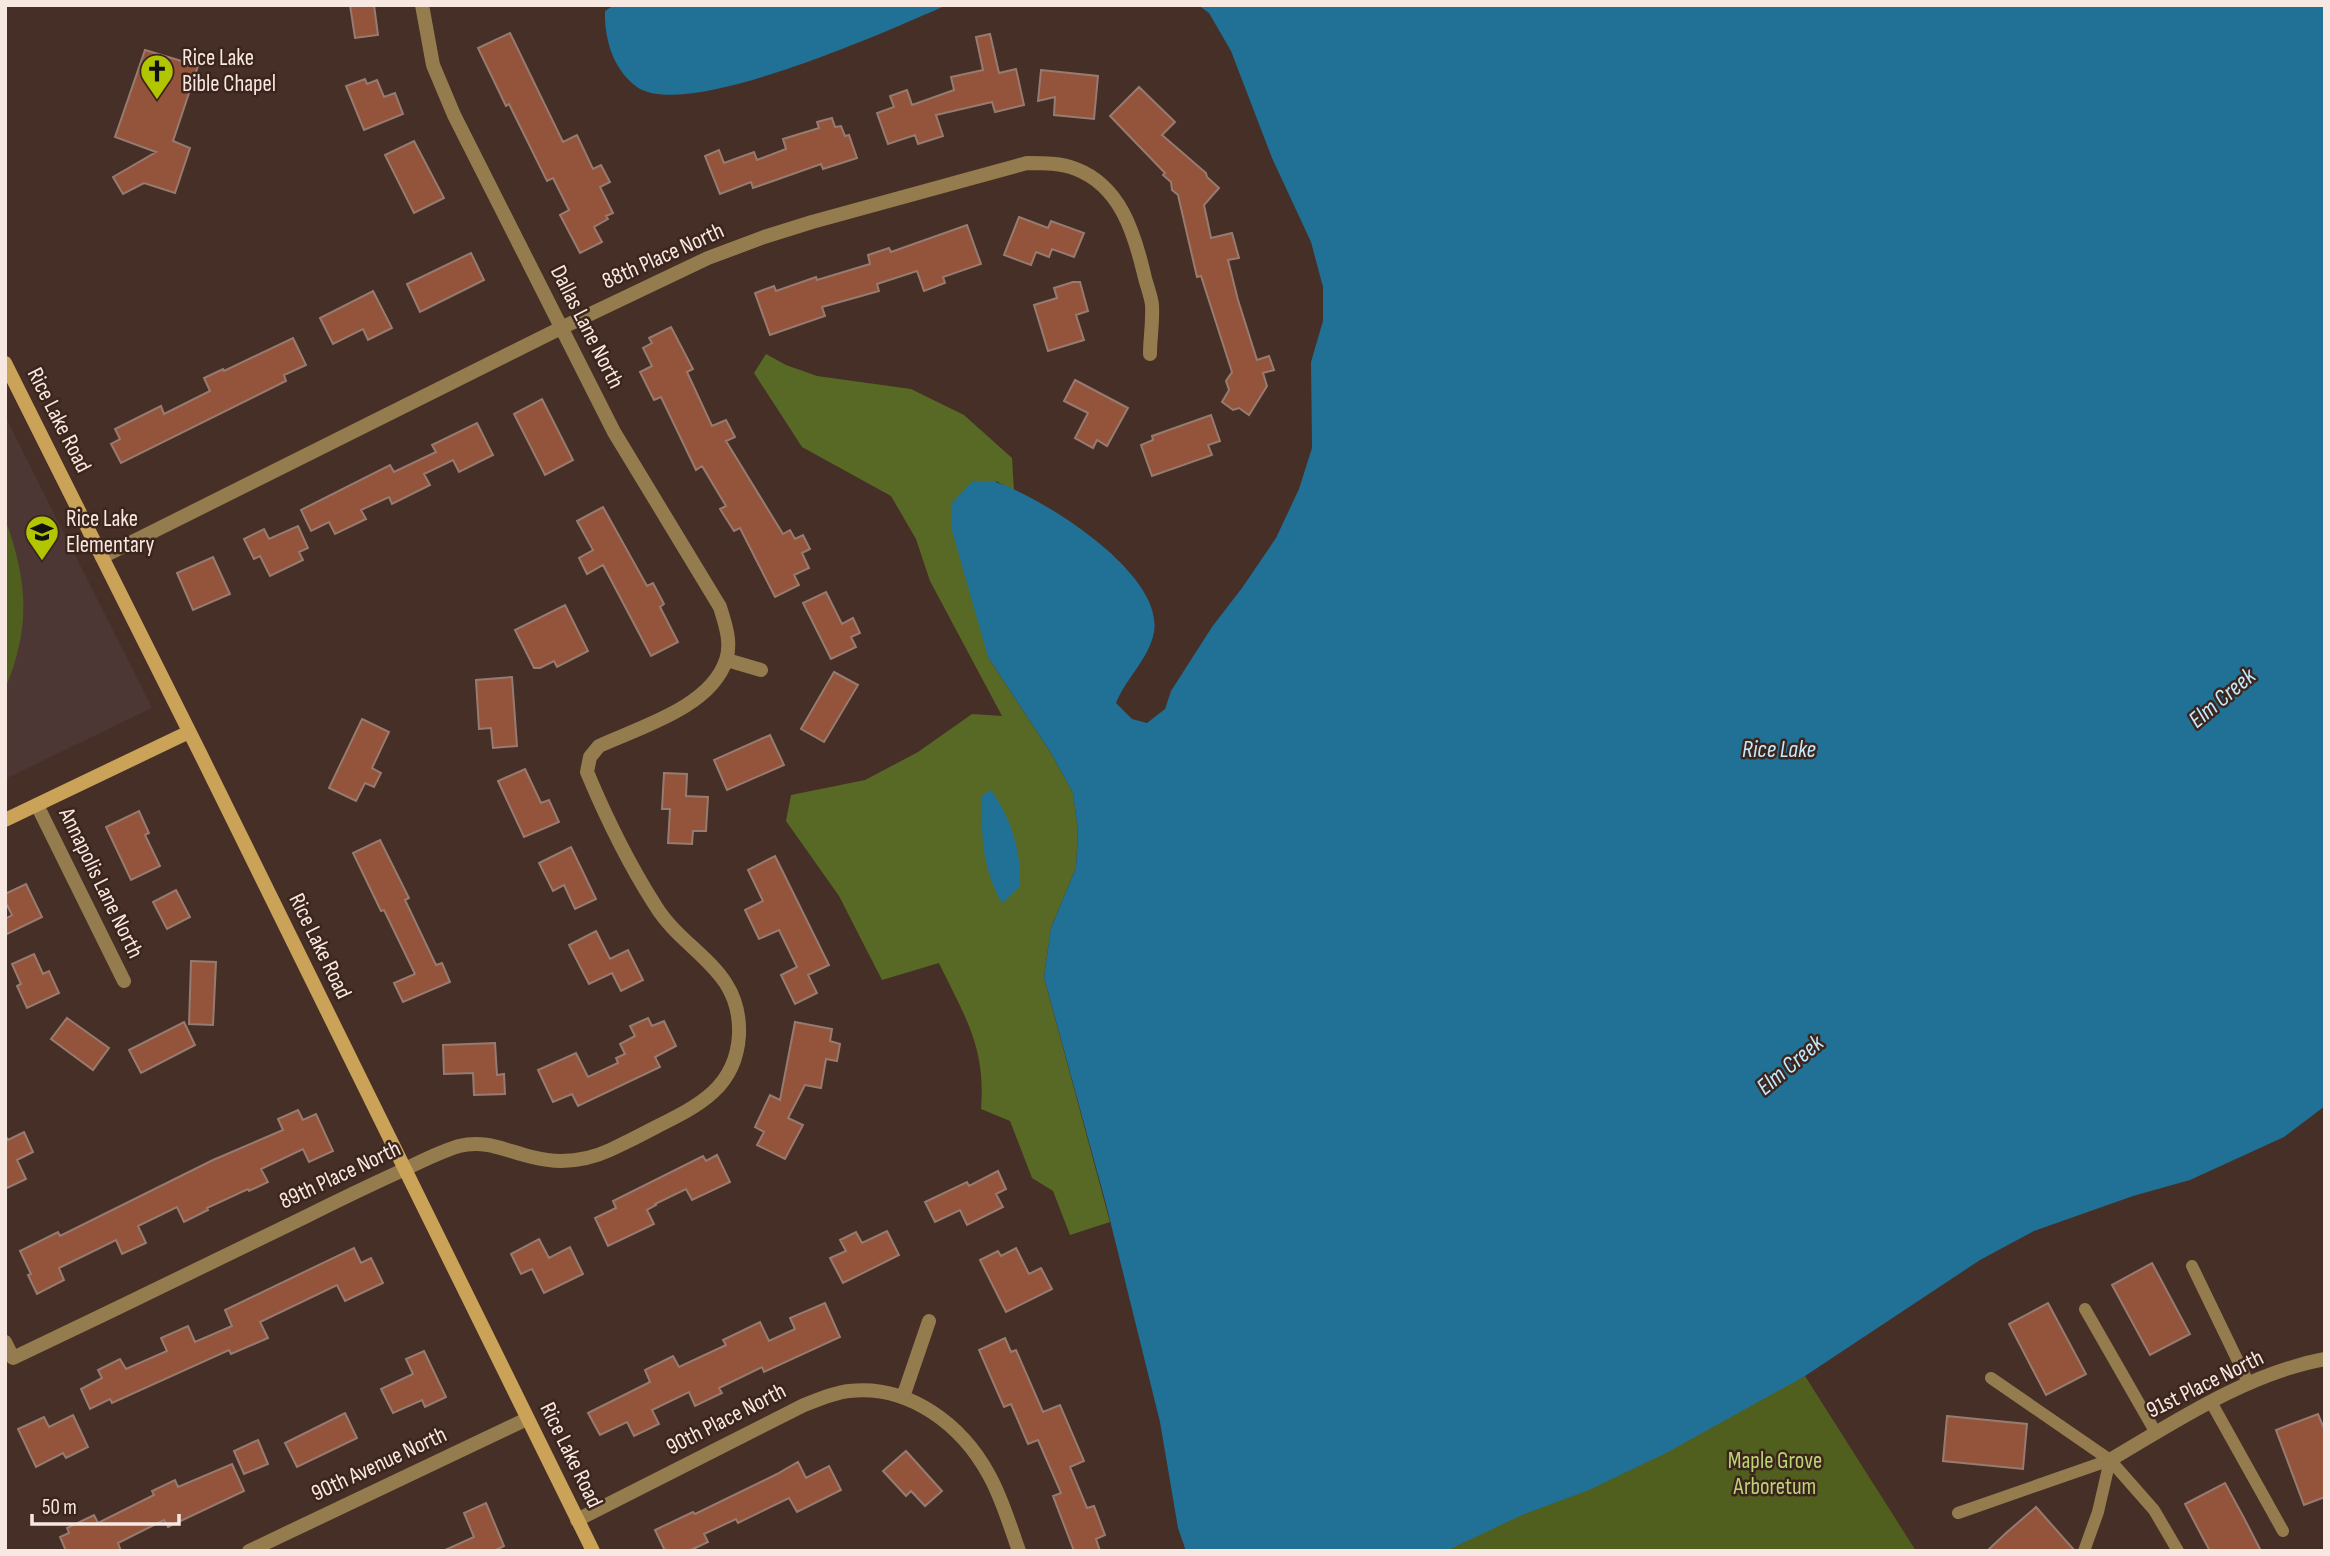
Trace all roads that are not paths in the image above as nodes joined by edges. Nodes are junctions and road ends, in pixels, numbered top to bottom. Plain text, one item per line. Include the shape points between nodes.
1 (422, 5) edge
2 (561, 328) junction
3 (1150, 354) dead end
4 (5, 363) edge
5 (102, 557) junction
6 (727, 660) junction
7 (761, 670) dead end
8 (189, 732) junction
9 (37, 805) junction
10 (5, 820) edge
11 (124, 981) dead end
12 (405, 1169) junction
13 (2192, 1266) dead end
14 (2085, 1309) dead end
15 (929, 1321) dead end
16 (5, 1342) edge
17 (2325, 1359) edge
18 (1991, 1378) dead end
19 (2249, 1384) junction
20 (903, 1398) junction
21 (2211, 1402) junction
22 (527, 1419) junction
23 (2156, 1433) junction
24 (2110, 1460) junction
25 (1958, 1513) dead end
26 (577, 1520) junction
27 (2283, 1531) dead end
28 (269, 1547) edge
29 (249, 1551) edge
30 (593, 1551) edge
31 (1019, 1551) edge
32 (2084, 1551) edge
33 (2178, 1551) edge

1 - 2 street, Dallas Lane North via 441,86
2 - 3 street, 88th Place North via 708,258 764,237 1001,169 1052,163 1097,181 1127,217 1152,306
2 - 5 street, 88th Place North
2 - 6 street, Dallas Lane North via 614,432 720,607 727,628
4 - 5 street, Rice Lake Road
5 - 8 street, Rice Lake Road
6 - 7 street
6 - 12 street, 89th Place North via 694,701 599,746 590,757 587,772 656,907 722,975 733,994 739,1034 727,1076 697,1107 584,1160 557,1162 485,1143 462,1146
8 - 9 street
8 - 12 street, Rice Lake Road
9 - 10 street
9 - 11 street, Annapolis Lane North
12 - 16 street, 89th Place North via 13,1358
12 - 22 street, Rice Lake Road
13 - 19 lane
14 - 23 lane
15 - 20 street
17 - 19 street, 91st Place North
18 - 24 lane
19 - 21 street, 91st Place North
20 - 26 street, 90th Place North via 850,1391 824,1397
20 - 31 street, 90th Place North via 946,1420 969,1444 989,1475
21 - 23 street, 91st Place North
21 - 27 lane
22 - 26 street, Rice Lake Road
22 - 28 street, 90th Avenue North
23 - 24 street, 91st Place North
24 - 25 lane
24 - 32 lane
24 - 33 lane via 2154,1510
26 - 30 street, Rice Lake Road
28 - 29 street, 90th Avenue North

